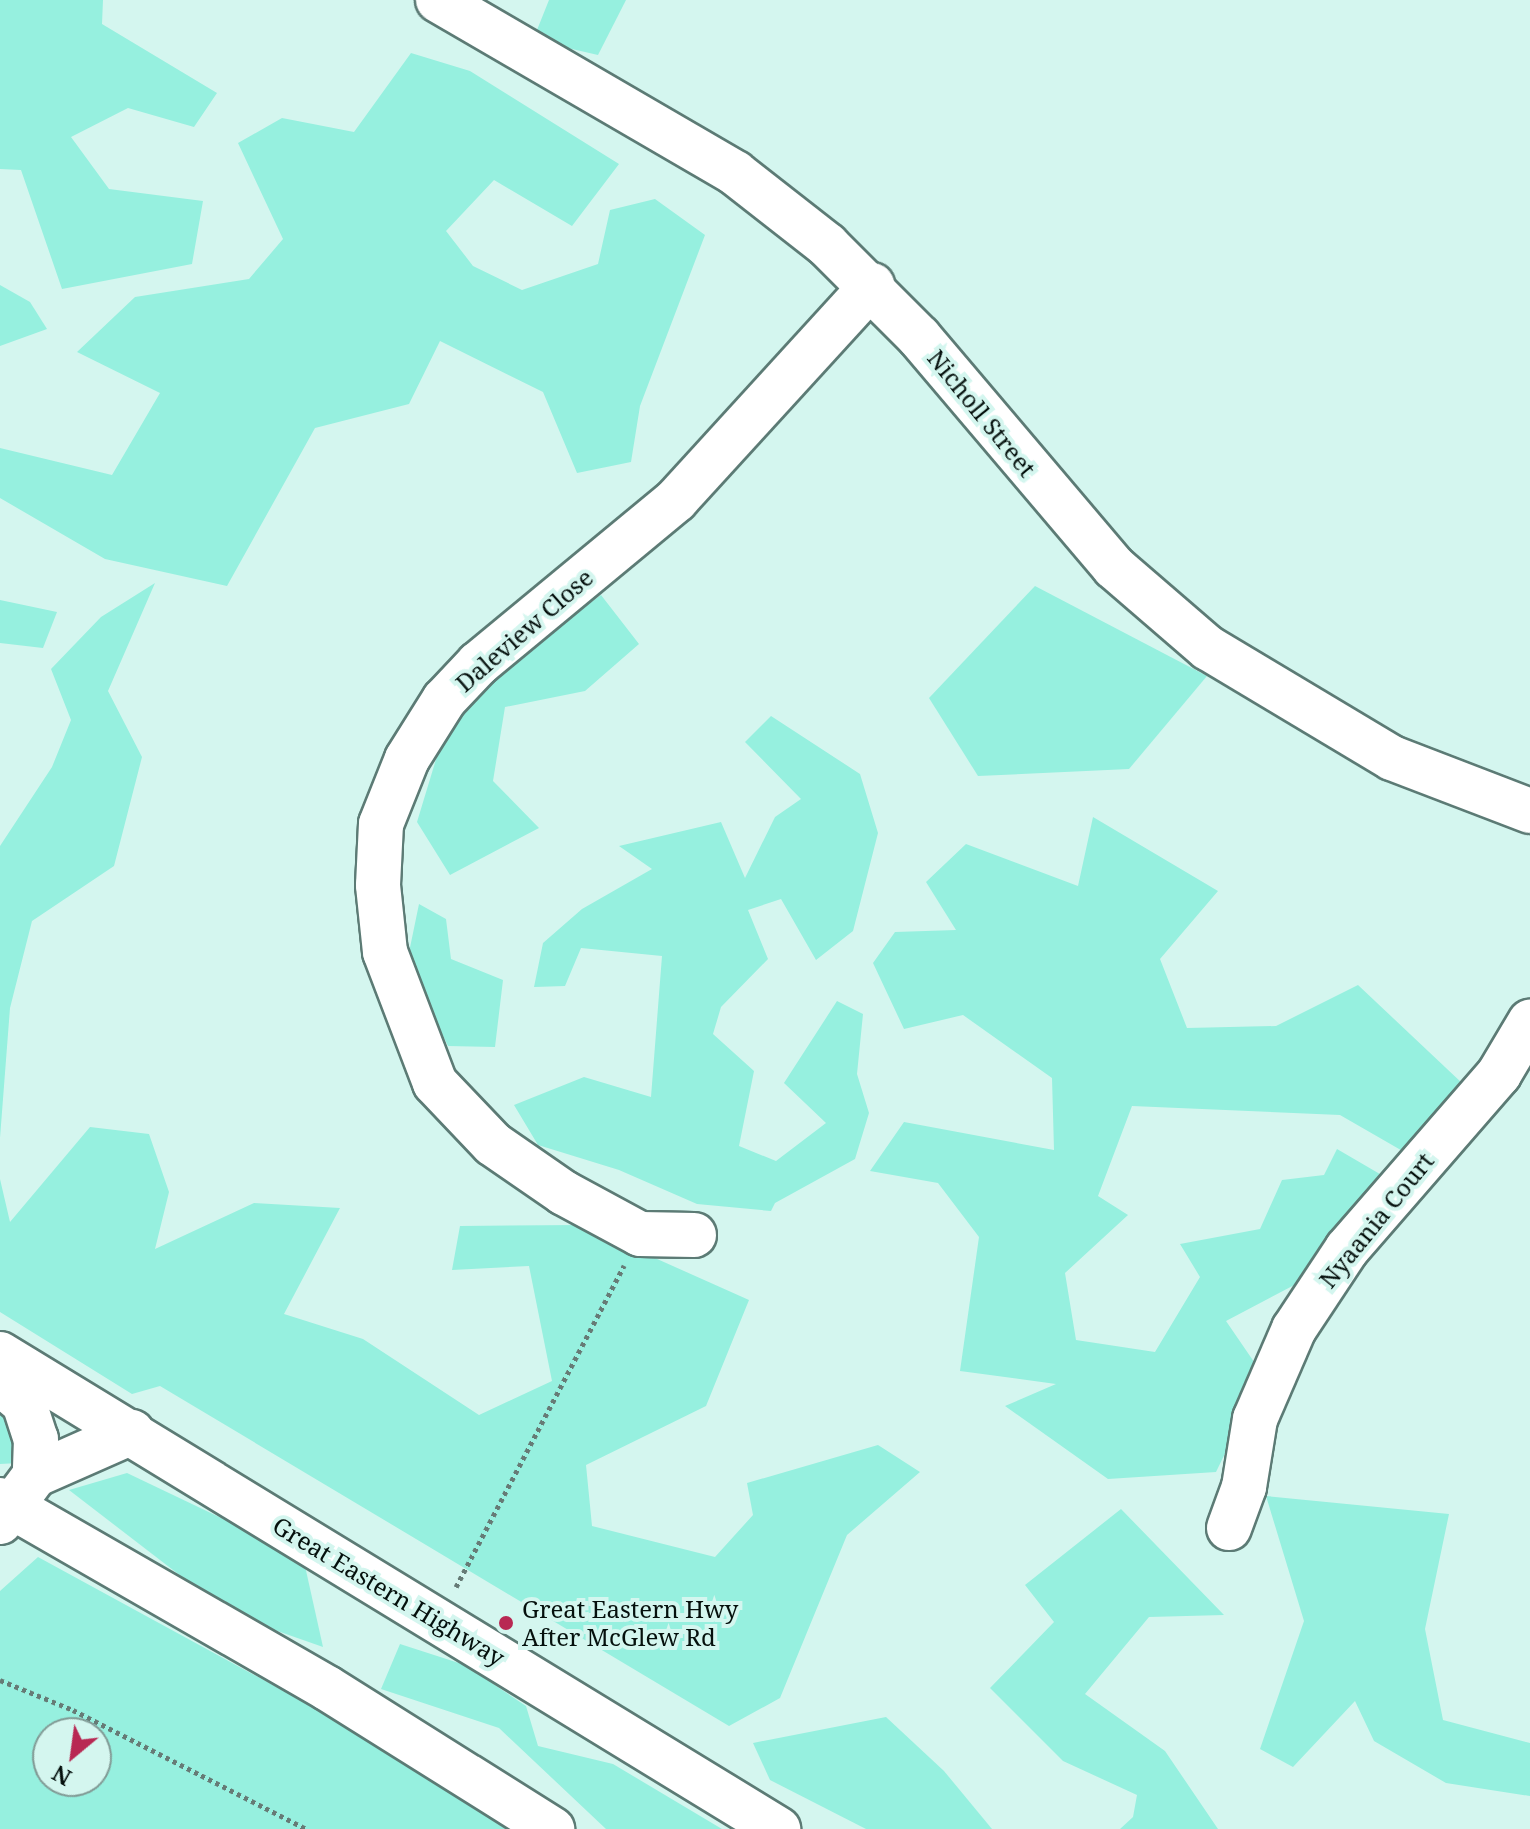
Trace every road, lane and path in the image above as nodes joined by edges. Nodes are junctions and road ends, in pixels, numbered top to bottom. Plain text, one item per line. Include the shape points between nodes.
1 (438, 0) edge
2 (499, 15) edge
3 (872, 285) junction
4 (1530, 811) edge
5 (1530, 1022) edge
6 (640, 1234) junction
7 (694, 1235) dead end
8 (0, 1354) edge
9 (0, 1383) edge
10 (132, 1432) junction
11 (11, 1501) edge
12 (1229, 1528) dead end
13 (456, 1587) dead end
14 (0, 1680) edge
15 (307, 1829) edge
16 (552, 1829) edge
17 (778, 1829) edge

1 - 2 main road, Nicholl Street
2 - 3 main road, Nicholl Street via 735,173
3 - 4 main road, Nicholl Street via 1114,567 1208,648 1392,758
3 - 6 main road, Daleview Close via 676,500 478,664 444,700 407,759 381,824 378,885 385,952 435,1083 462,1116 528,1171
5 - 12 main road, Nyaania Court via 1499,1074 1347,1249 1294,1329 1255,1419 1244,1487
6 - 7 main road, Daleview Close
6 - 13 path
8 - 10 main road, Great Eastern Highway
9 - 11 main road via 24,1403 36,1439
10 - 11 main road
10 - 17 main road, Great Eastern Highway
11 - 16 main road
14 - 15 path via 73,1710

